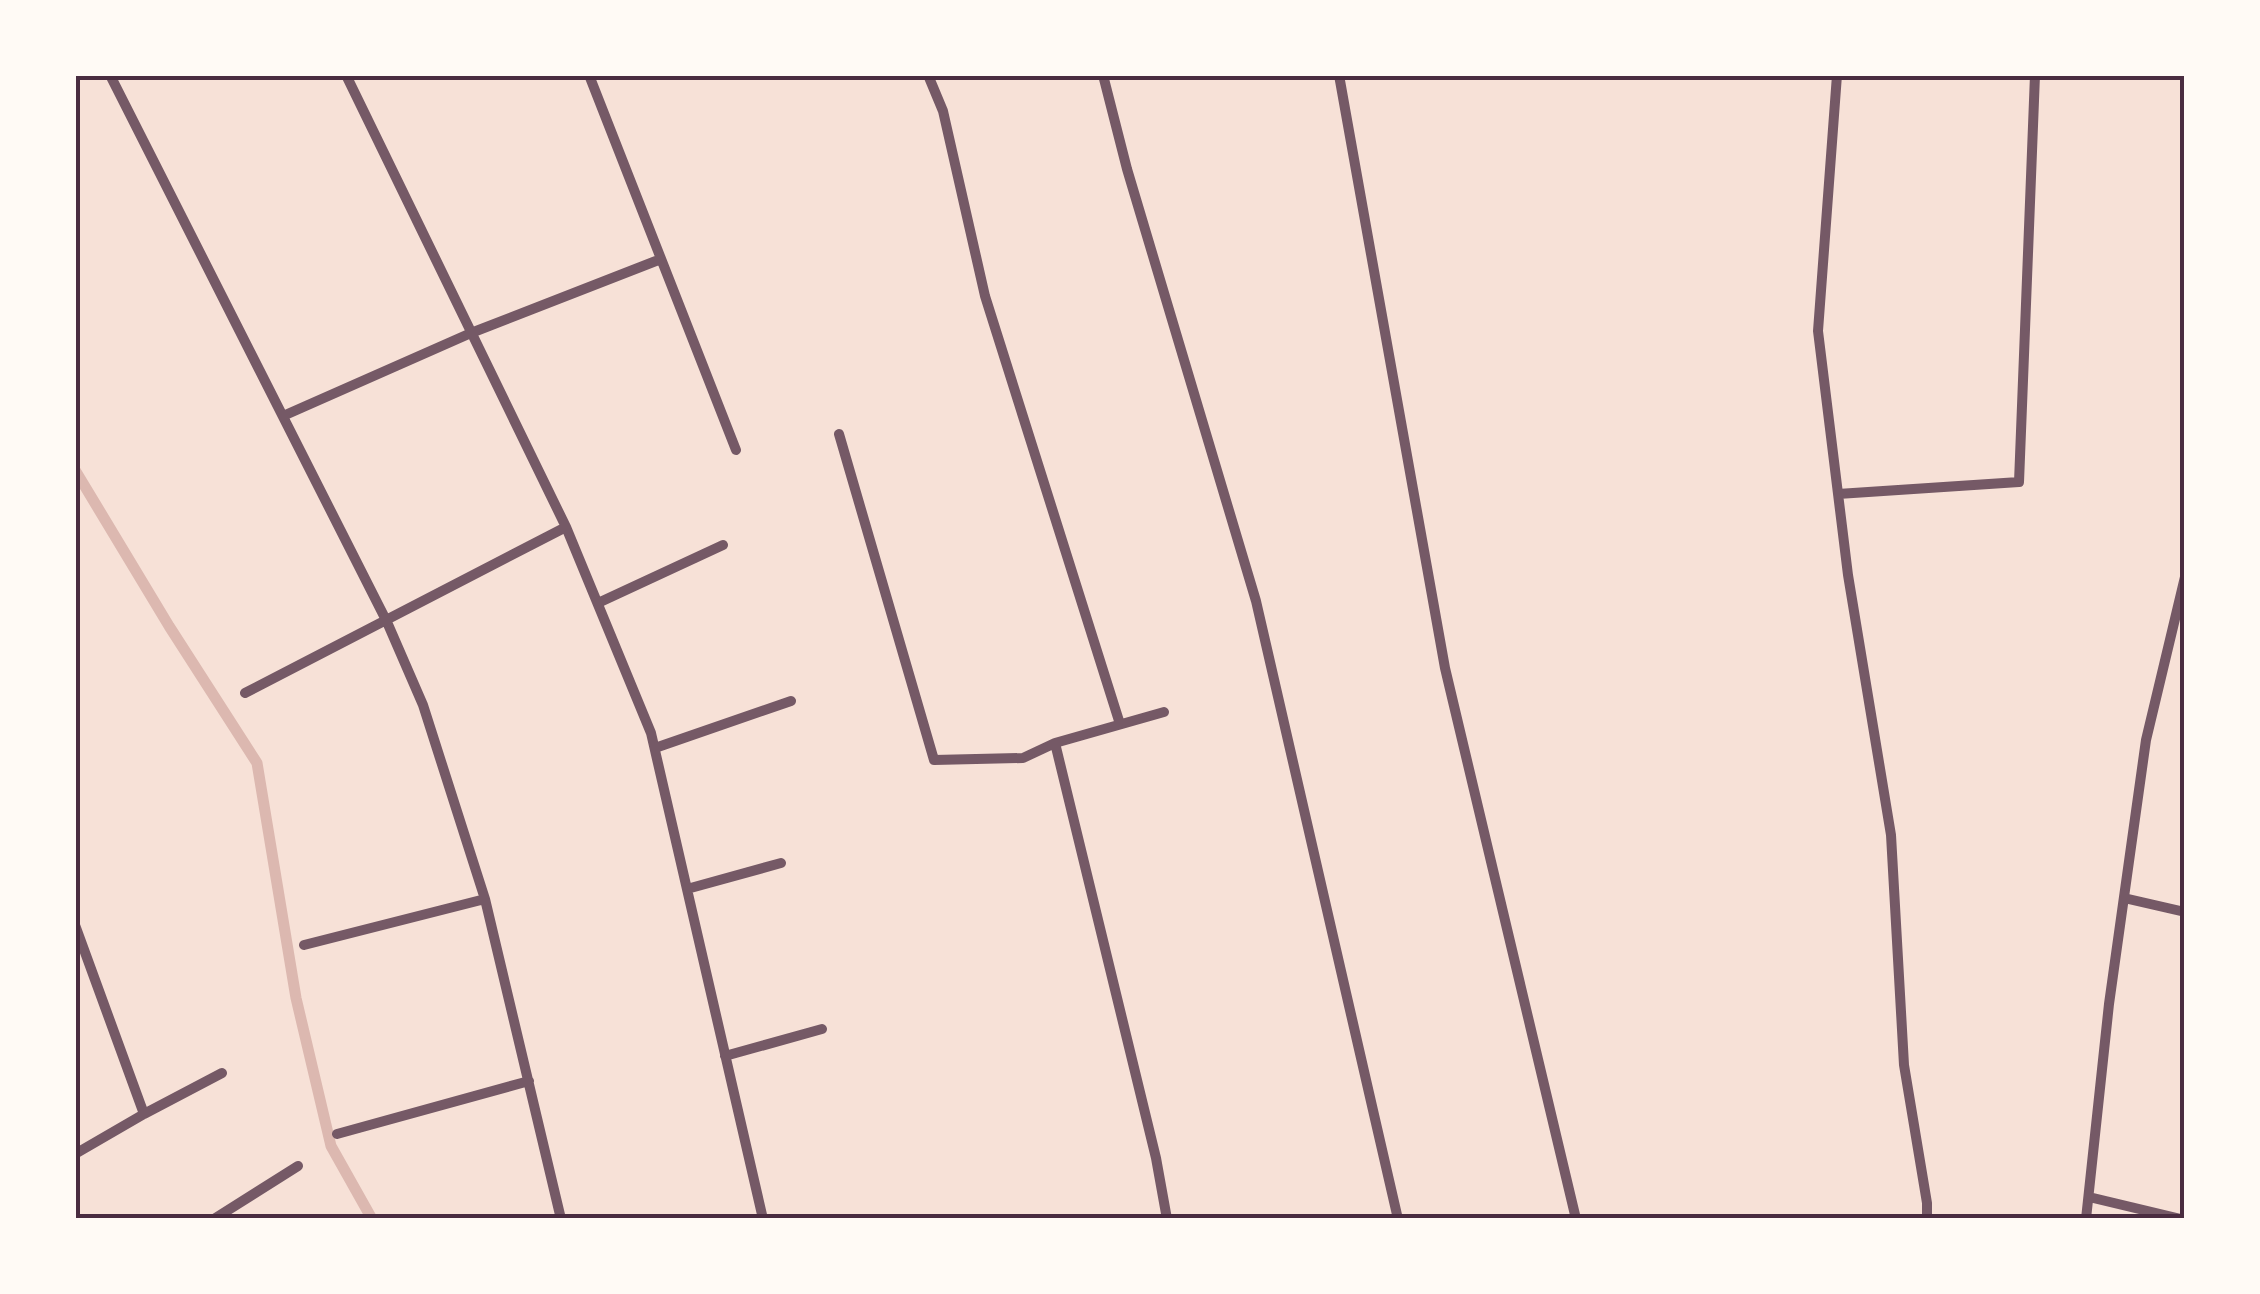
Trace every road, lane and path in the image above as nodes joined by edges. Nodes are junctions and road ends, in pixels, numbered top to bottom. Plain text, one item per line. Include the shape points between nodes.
1 (110, 75) edge
2 (346, 75) edge
3 (588, 75) edge
4 (928, 75) edge
5 (1103, 75) edge
6 (1339, 75) edge
7 (1837, 75) edge
8 (2034, 75) edge
9 (661, 259) junction
10 (471, 333) junction
11 (283, 416) junction
12 (839, 434) dead end
13 (736, 450) dead end
14 (1838, 494) junction
15 (566, 528) junction
16 (723, 545) dead end
17 (2185, 577) edge
18 (598, 604) junction
19 (387, 622) junction
20 (245, 694) dead end
21 (791, 701) dead end
22 (1164, 712) dead end
23 (1120, 724) junction
24 (1055, 743) junction
25 (655, 748) junction
26 (781, 863) dead end
27 (687, 889) junction
28 (2124, 898) junction
29 (484, 899) junction
30 (2185, 912) edge
31 (75, 925) edge
32 (304, 944) dead end
33 (822, 1029) dead end
34 (726, 1056) junction
35 (222, 1073) dead end
36 (528, 1082) junction
37 (144, 1114) junction
38 (338, 1134) dead end
39 (75, 1154) edge
40 (298, 1166) dead end
41 (2088, 1196) junction
42 (214, 1219) edge
43 (561, 1219) edge
44 (763, 1219) edge
45 (1167, 1219) edge
46 (1398, 1219) edge
47 (1576, 1219) edge
48 (1927, 1219) edge
49 (2086, 1219) edge
50 (2181, 1219) edge

1 - 11 street
2 - 10 street
3 - 9 street
4 - 23 street via 943,110 985,296
5 - 46 street via 1256,601
6 - 47 street via 1446,668
7 - 14 street via 1818,331
8 - 14 street via 2019,482
9 - 10 street
9 - 13 street
10 - 11 street
10 - 15 street
11 - 19 street
12 - 24 street via 934,760 1024,758
14 - 48 street via 1891,834 1904,1065
15 - 18 street
15 - 19 street
16 - 18 street
17 - 28 street via 2146,740
18 - 25 street
19 - 20 street
19 - 29 street via 423,705
21 - 25 street
22 - 23 street
23 - 24 street
24 - 45 street
25 - 27 street
26 - 27 street
27 - 34 street
28 - 30 street
28 - 41 street
29 - 32 street
29 - 36 street
31 - 37 street
33 - 34 street
34 - 44 street
35 - 37 street
36 - 38 street
36 - 43 street
37 - 39 street
40 - 42 street
41 - 49 street
41 - 50 street

